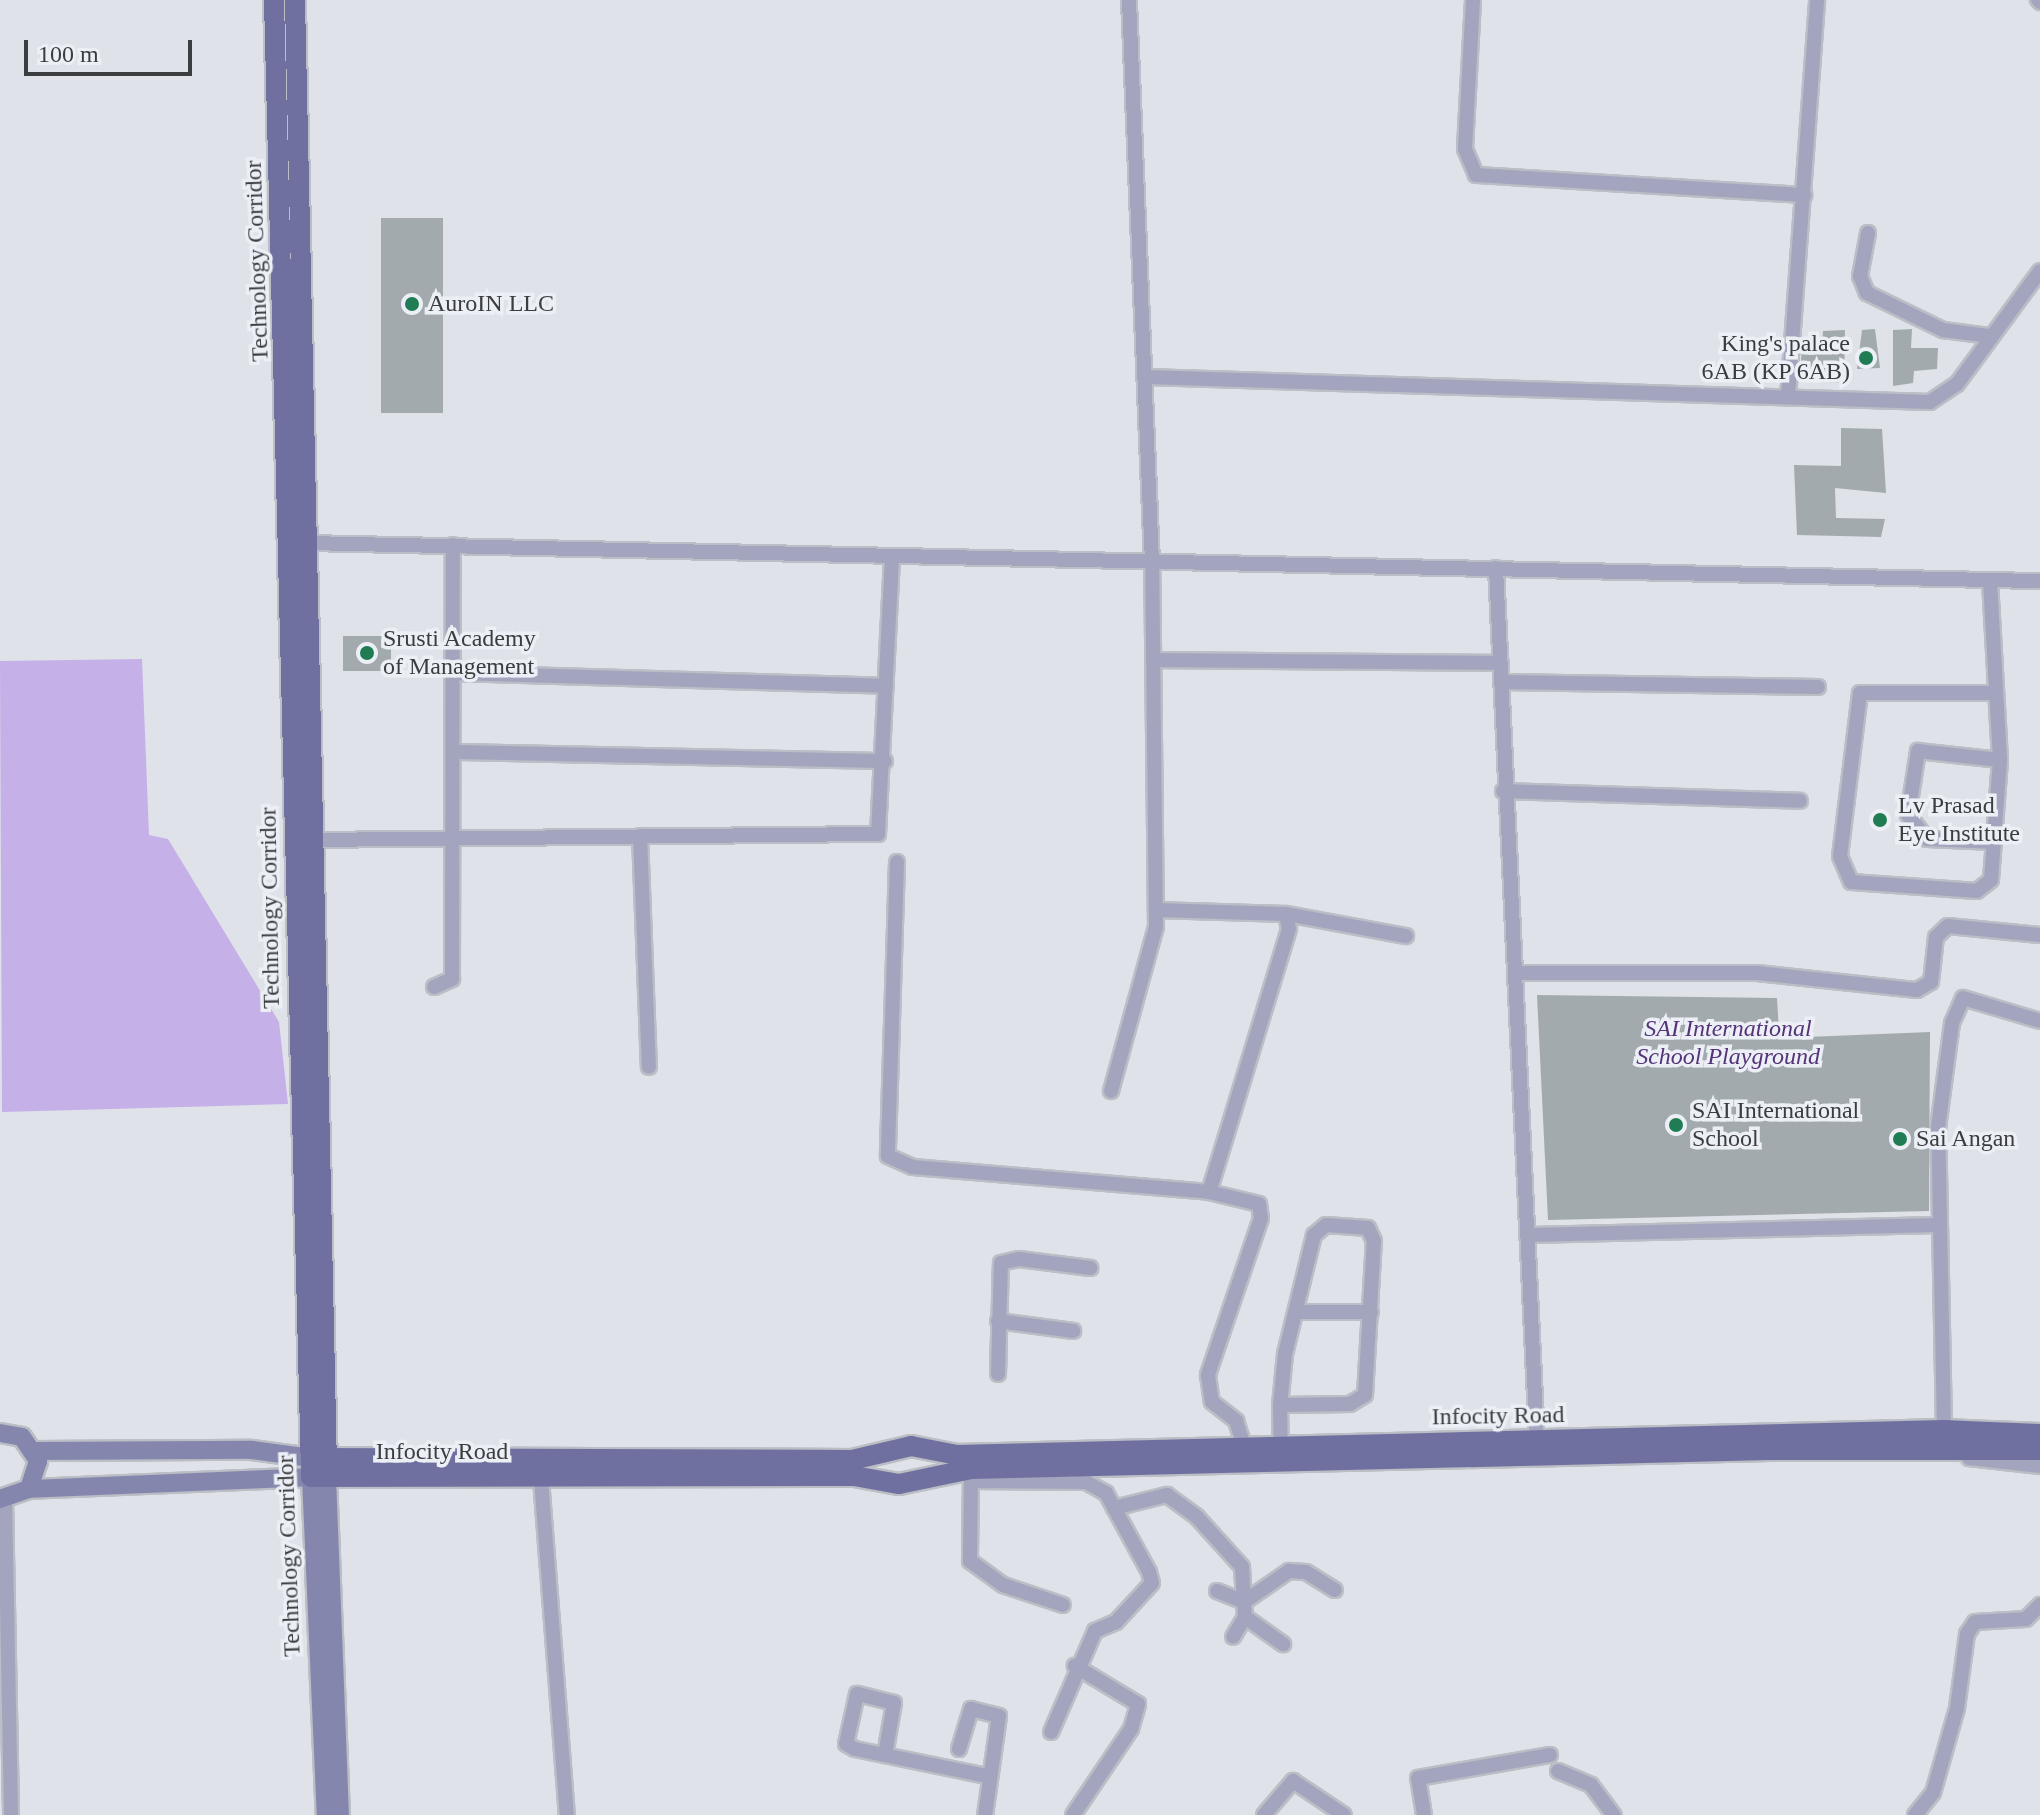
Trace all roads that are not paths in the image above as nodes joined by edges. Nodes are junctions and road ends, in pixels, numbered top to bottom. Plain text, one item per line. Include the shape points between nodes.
1 (274, 0) edge
2 (295, 0) edge
3 (1129, 0) edge
4 (1473, 0) edge
5 (1817, 0) edge
6 (1804, 195) junction
7 (1868, 233) dead end
8 (2040, 271) edge
9 (1989, 336) junction
10 (1146, 377) junction
11 (1788, 397) junction
12 (307, 543) junction
13 (453, 545) junction
14 (892, 556) junction
15 (1152, 563) junction
16 (1496, 568) junction
17 (1990, 581) junction
18 (2040, 581) edge
19 (1153, 660) junction
20 (1501, 663) junction
21 (453, 673) junction
22 (1502, 682) junction
23 (886, 686) junction
24 (1818, 687) dead end
25 (1995, 693) junction
26 (454, 752) junction
27 (2000, 760) junction
28 (885, 761) junction
29 (302, 782) junction
30 (1503, 791) junction
31 (1800, 801) dead end
32 (640, 836) junction
33 (451, 839) junction
34 (311, 840) junction
35 (1994, 842) junction
36 (897, 862) dead end
37 (1156, 910) junction
38 (1286, 914) junction
39 (2040, 935) edge
40 (1406, 936) dead end
41 (1515, 973) junction
42 (434, 987) dead end
43 (2040, 1021) edge
44 (649, 1067) dead end
45 (1111, 1091) dead end
46 (1209, 1192) junction
47 (1940, 1225) junction
48 (1528, 1235) junction
49 (1090, 1268) dead end
50 (1296, 1312) junction
51 (1371, 1312) junction
52 (998, 1321) junction
53 (1073, 1331) dead end
54 (998, 1374) dead end
55 (1280, 1405) junction
56 (0, 1433) edge
57 (2040, 1434) edge
58 (1941, 1439) junction
59 (1537, 1441) junction
60 (1824, 1441) junction
61 (1281, 1444) junction
62 (1244, 1445) junction
63 (2040, 1450) edge
64 (35, 1451) junction
65 (1441, 1451) junction
66 (2040, 1466) edge
67 (319, 1468) junction
68 (853, 1468) junction
69 (965, 1469) junction
70 (541, 1479) junction
71 (29, 1489) junction
72 (2, 1499) edge
73 (1114, 1508) junction
74 (1335, 1590) dead end
75 (1217, 1591) dead end
76 (1063, 1605) dead end
77 (2040, 1605) edge
78 (1245, 1609) junction
79 (1233, 1637) dead end
80 (1283, 1644) dead end
81 (1075, 1666) junction
82 (1051, 1732) dead end
83 (959, 1749) dead end
84 (885, 1755) junction
85 (1550, 1755) dead end
86 (1558, 1771) dead end
87 (987, 1776) junction
88 (11, 1815) edge
89 (326, 1815) edge
90 (340, 1815) edge
91 (567, 1815) edge
92 (985, 1815) edge
93 (1073, 1815) edge
94 (1264, 1815) edge
95 (1344, 1815) edge
96 (1424, 1815) edge
97 (1614, 1815) edge
98 (1915, 1815) edge

1 - 29 main road, Technology Corridor
2 - 12 main road
3 - 10 street
4 - 6 street via 1465,149 1476,175
5 - 6 street
6 - 11 street
7 - 9 street via 1860,276 1867,293 1943,330
8 - 9 street
9 - 11 street via 1957,384 1930,402
10 - 11 street
10 - 15 street
12 - 13 street
12 - 29 main road
13 - 14 street
13 - 21 street
14 - 15 street
14 - 23 street
15 - 16 street
15 - 19 street
16 - 17 street
16 - 20 street
17 - 18 street
17 - 25 street
19 - 20 street
19 - 37 street
20 - 22 street
21 - 23 street
21 - 26 street
22 - 24 street
22 - 30 street
23 - 28 street
25 - 27 street
25 - 35 street via 1860,693 1842,872 1863,887 1977,891 1991,880
26 - 28 street
26 - 33 street
27 - 35 street
27 - 35 street via 1918,751 1908,815 1927,839
28 - 32 street via 878,834
29 - 34 main road
29 - 67 main road, Technology Corridor
30 - 31 street
30 - 41 street
32 - 33 street
32 - 44 street
33 - 34 street
33 - 42 street via 452,979
34 - 67 main road
36 - 46 street via 888,1156 913,1167
37 - 38 street
37 - 45 street via 1152,957
38 - 40 street
38 - 46 street via 1289,929
39 - 41 street via 1948,926 1936,937 1931,982 1917,990 1757,973
41 - 48 street
43 - 47 street via 1963,998 1956,1009 1938,1128
46 - 62 street via 1250,1199 1262,1210 1208,1375 1212,1402 1236,1421
47 - 48 street
47 - 58 street
48 - 59 street
49 - 52 street via 1007,1259 998,1271
50 - 51 street
50 - 51 street via 1318,1227 1349,1224 1372,1232
50 - 55 street
51 - 55 street via 1365,1395 1350,1404
52 - 53 street
52 - 54 street
55 - 61 street
56 - 64 street via 22,1437
57 - 58 main road, Infocity Road
58 - 60 main road, Infocity Road
58 - 63 main road, Infocity Road
58 - 66 street via 1955,1456
59 - 60 main road, Infocity Road
59 - 65 main road, Infocity Road
60 - 65 main road, Infocity Road
61 - 62 main road, Infocity Road
61 - 65 main road, Infocity Road
62 - 69 main road, Infocity Road
64 - 67 street, Infocity Road via 252,1450
64 - 71 street via 38,1471
65 - 69 main road, Infocity Road
67 - 68 main road, Infocity Road
67 - 70 main road, Infocity Road
67 - 71 street, Infocity Road
67 - 89 street, Technology Corridor
67 - 90 street
68 - 69 main road, Infocity Road via 899,1484
68 - 69 main road, Infocity Road via 911,1446
68 - 70 main road, Infocity Road
69 - 73 street via 1086,1482 1106,1493
69 - 76 street via 970,1561 1003,1585
70 - 91 street
71 - 72 street
72 - 88 street
73 - 78 street via 1167,1495 1181,1504 1242,1567
73 - 81 street via 1152,1583 1116,1622 1095,1631
74 - 78 street via 1306,1572 1289,1571
75 - 78 street
77 - 98 street via 2026,1619 1975,1622 1967,1634 1957,1708 1933,1793
78 - 79 street
78 - 80 street
81 - 82 street
81 - 93 street via 1138,1704 1131,1729
83 - 87 street via 971,1709 999,1716
84 - 84 street via 894,1703 857,1694 846,1744
84 - 87 street
85 - 96 street via 1418,1778
86 - 97 street via 1591,1785
87 - 92 street
94 - 95 street via 1293,1781

